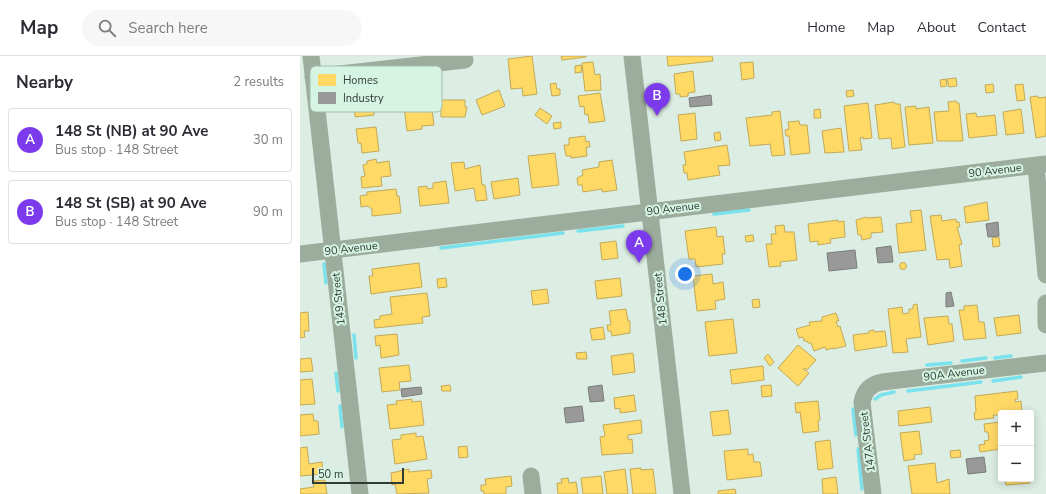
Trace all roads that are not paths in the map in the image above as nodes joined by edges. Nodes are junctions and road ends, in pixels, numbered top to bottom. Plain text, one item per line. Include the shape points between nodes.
1 (311, 56) edge
2 (632, 56) edge
3 (465, 60) dead end
4 (312, 66) edge
5 (412, 66) edge
6 (318, 112) edge
7 (1041, 165) edge
8 (650, 211) junction
9 (333, 250) junction
10 (300, 254) edge
11 (1046, 275) edge
12 (1046, 303) edge
13 (1046, 324) edge
14 (1046, 362) edge
15 (866, 391) joint
16 (531, 476) dead end
17 (360, 494) edge
18 (533, 494) edge
19 (682, 494) edge
20 (873, 494) edge

1 - 4 street, 149 Street
2 - 8 street, 148 Street
3 - 5 street
6 - 9 street, 149 Street
7 - 8 street, 90 Avenue
7 - 11 street
8 - 9 street, 90 Avenue
8 - 19 street, 148 Street
9 - 10 street, 90 Avenue
9 - 17 street, 149 Street
12 - 13 street
14 - 15 street, 90A Avenue via 882,382
15 - 20 street, 147A Street via 863,407
16 - 18 street

